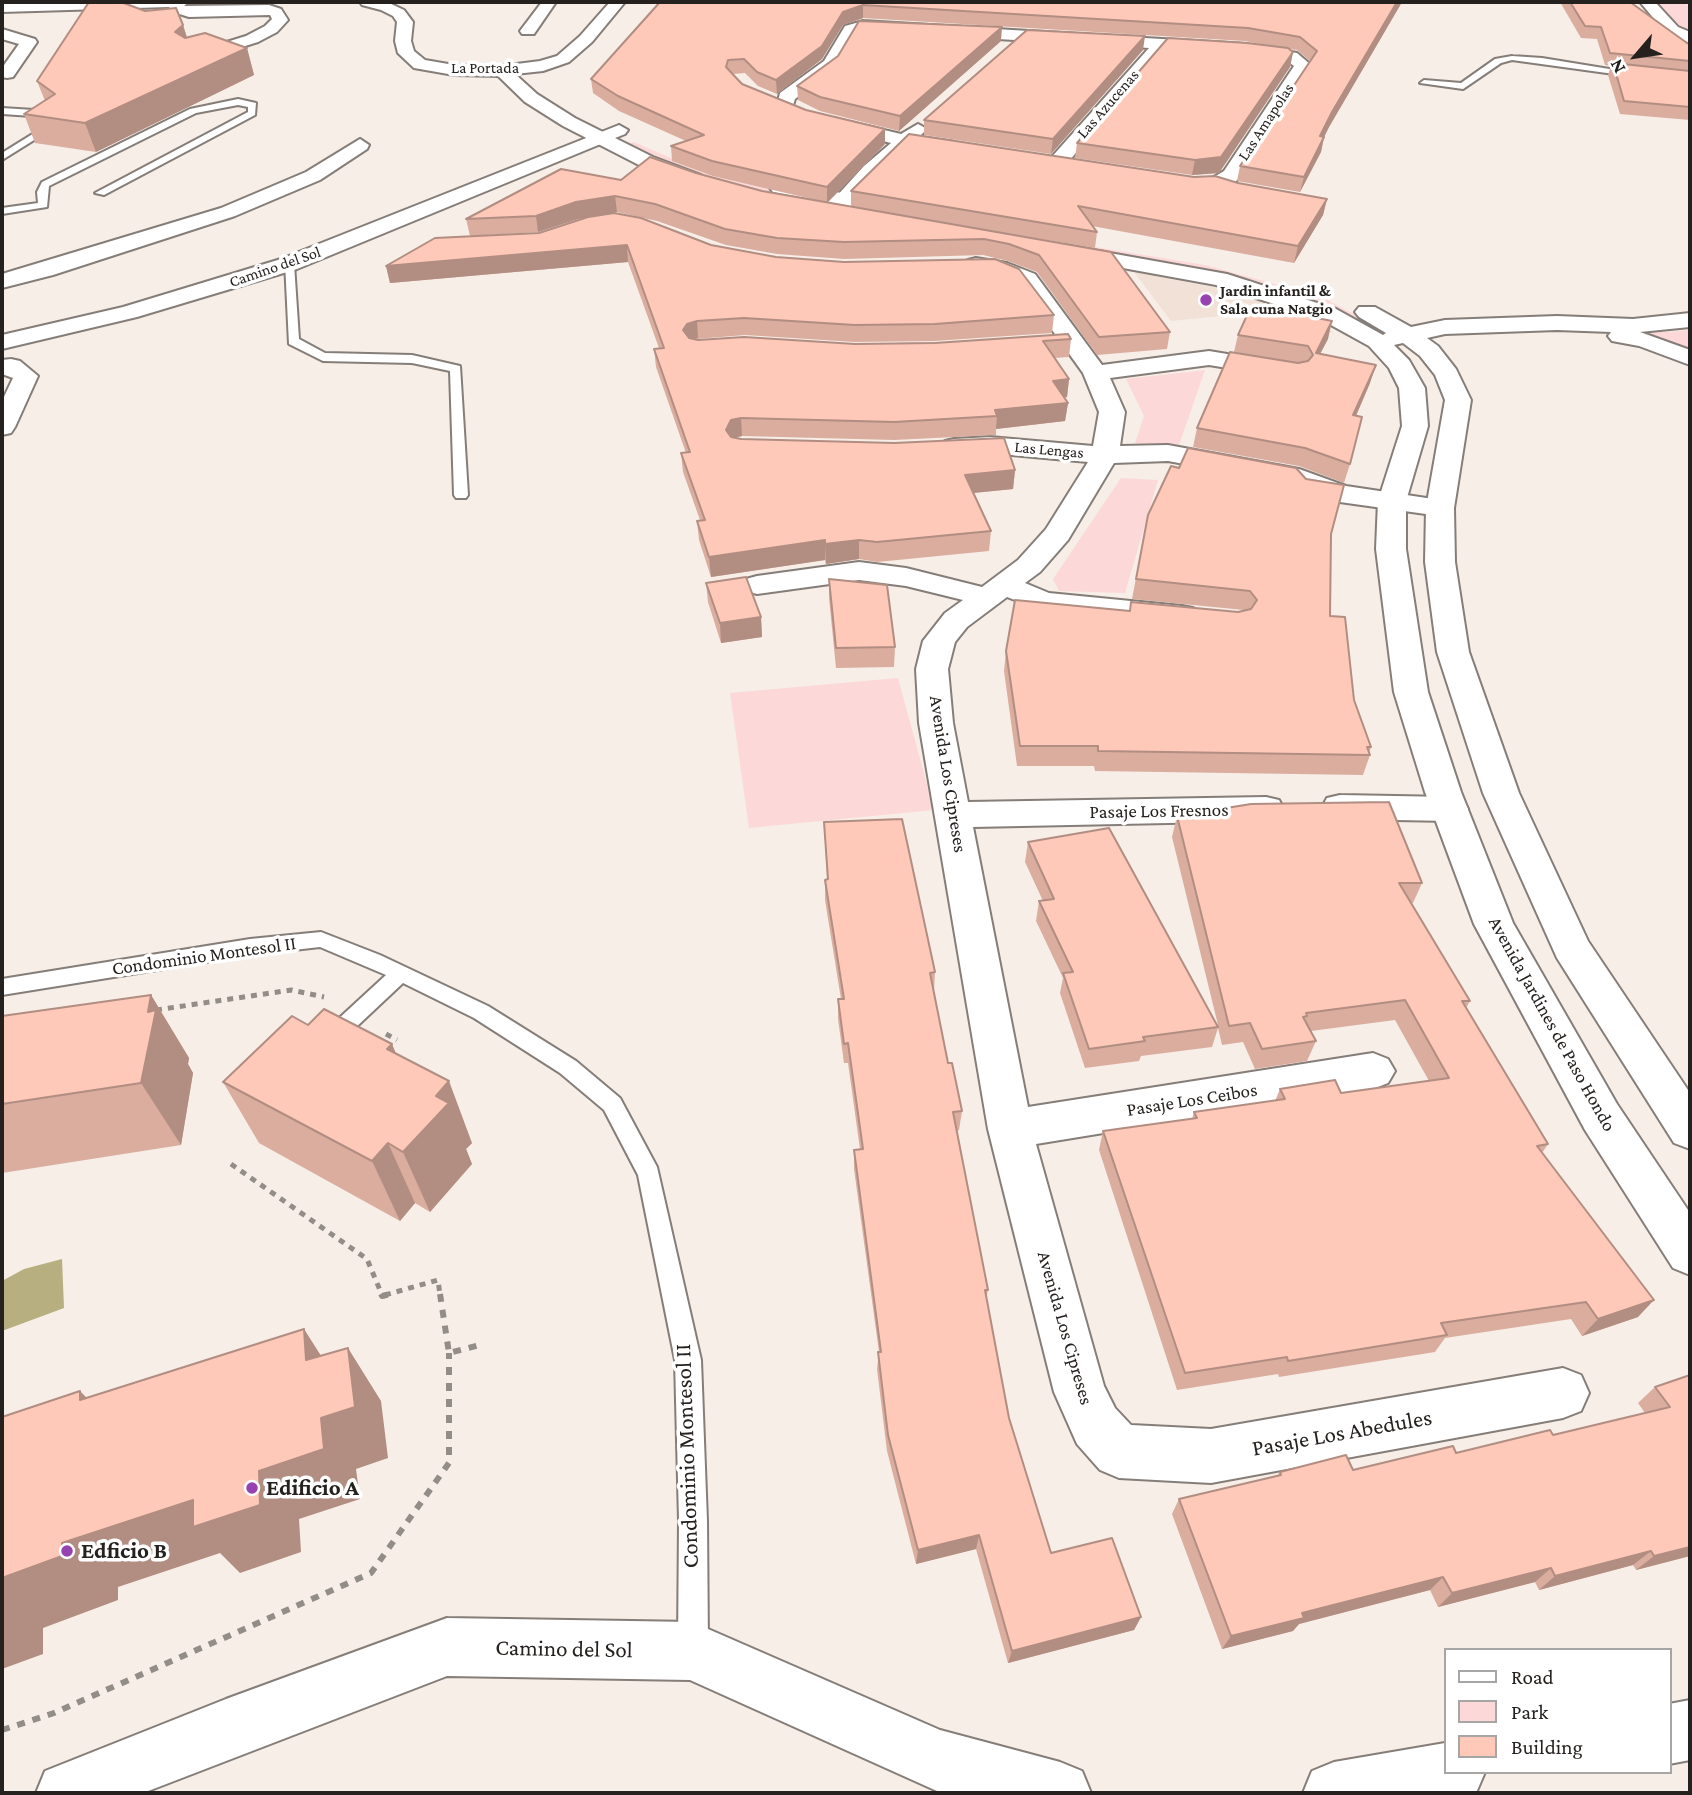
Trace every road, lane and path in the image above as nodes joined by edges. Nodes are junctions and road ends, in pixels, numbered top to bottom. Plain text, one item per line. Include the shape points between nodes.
1 (173, 2) edge
2 (182, 2) edge
3 (367, 2) edge
4 (550, 2) edge
5 (618, 2) edge
6 (1647, 2) edge
7 (2, 8) edge
8 (528, 31) dead end
9 (2, 34) edge
10 (1022, 35) junction
11 (1690, 38) edge
12 (1161, 44) junction
13 (1003, 53) edge
14 (1310, 53) edge
15 (1291, 56) junction
16 (194, 57) edge
17 (514, 70) junction
18 (7, 72) dead end
19 (1651, 75) edge
20 (1424, 83) dead end
21 (2, 111) edge
22 (934, 114) edge
23 (608, 134) junction
24 (912, 142) junction
25 (360, 145) dead end
26 (974, 151) edge
27 (2, 157) edge
28 (640, 158) junction
29 (539, 163) junction
30 (1083, 168) edge
31 (1214, 183) junction
32 (1192, 184) edge
33 (755, 189) edge
34 (100, 192) dead end
35 (1248, 193) edge
36 (845, 200) junction
37 (2, 211) edge
38 (923, 220) edge
39 (1048, 241) edge
40 (289, 264) junction
41 (950, 265) edge
42 (2, 281) edge
43 (2, 320) edge
44 (1690, 320) edge
45 (1535, 323) junction
46 (1393, 338) junction
47 (2, 342) edge
48 (1690, 358) edge
49 (2, 367) edge
50 (1294, 372) edge
51 (1095, 373) junction
52 (2, 427) edge
53 (930, 448) edge
54 (1105, 455) junction
55 (461, 495) dead end
56 (1392, 501) junction
57 (1440, 508) junction
58 (757, 585) dead end
59 (996, 591) junction
60 (1206, 617) edge
61 (1450, 809) junction
62 (953, 815) junction
63 (401, 973) junction
64 (2, 987) edge
65 (155, 1010) edge
66 (356, 1015) junction
67 (397, 1040) dead end
68 (316, 1052) edge
69 (1373, 1071) dead end
70 (1010, 1129) junction
71 (1690, 1130) edge
72 (231, 1164) dead end
73 (1690, 1253) edge
74 (480, 1345) dead end
75 (449, 1353) junction
76 (1563, 1393) dead end
77 (1119, 1451) joint
78 (692, 1651) junction
79 (2, 1730) edge
80 (1690, 1730) edge
81 (1671, 1734) edge
82 (1444, 1774) edge
83 (67, 1793) edge
84 (1060, 1793) edge
85 (1334, 1793) edge

1 - 2 street
1 - 7 street
1 - 16 street via 189,12 269,10 280,20 252,39
3 - 17 street, La Portada via 399,13 405,22 406,53 420,64 454,70
4 - 8 street
5 - 17 street, La Portada via 563,59
6 - 11 street via 1672,30
9 - 18 street via 29,42
10 - 12 street, Las Amapolas
10 - 13 street
10 - 24 street, Las Amapolas via 857,21 830,64 778,103 809,116
12 - 15 street, Las Amapolas
12 - 30 street, Las Azucenas via 1049,163
14 - 15 street, Las Amapolas
15 - 31 street, Las Amapolas via 1303,65 1231,175
17 - 23 street via 531,98
19 - 20 lane via 1512,58 1497,61 1463,86
21 - 27 lane via 50,114 58,122
22 - 24 street
23 - 28 street
23 - 28 street via 713,177
23 - 29 street, Camino del Sol
24 - 26 street
24 - 36 street via 886,172
25 - 42 street via 313,176 228,212
28 - 29 street, Camino del Sol via 580,156
29 - 40 street, Camino del Sol
31 - 32 street
31 - 35 street
33 - 36 street
34 - 37 lane via 252,113 253,105 238,102 194,111 45,184 43,205
36 - 38 street
39 - 46 street, Avenida Jardines de Paso Hondo via 1280,296
40 - 47 street, Camino del Sol via 142,309
40 - 55 lane via 293,341 323,358 412,359 456,369
41 - 51 street, Avenida Los Cipreses via 999,268 1027,279 1060,342
43 - 47 street
44 - 45 street via 1633,326
45 - 46 street via 1445,327
45 - 48 street via 1644,340
46 - 56 street, Avenida Jardines de Paso Hondo via 1412,388 1415,426
46 - 57 street, Avenida Jardines de Paso Hondo via 1429,351 1447,374 1458,400
49 - 52 street via 12,366 26,376
50 - 51 street via 1209,358
51 - 54 street, Avenida Los Cipreses via 1112,412
53 - 54 street, Las Lengas via 990,445
54 - 56 street, Las Lengas via 1172,470
54 - 59 street, Avenida Los Cipreses via 1058,534
56 - 57 street, Las Lengas
56 - 61 street, Avenida Jardines de Paso Hondo via 1391,549 1411,692
57 - 71 street, Avenida Jardines de Paso Hondo via 1440,562 1453,652 1501,793 1571,947
58 - 59 street via 859,571
59 - 60 street via 1044,602
59 - 62 street, Avenida Los Cipreses via 956,620 939,641 932,669 936,723
61 - 62 street, Pasaje Los Fresnos
61 - 73 street, Avenida Jardines de Paso Hondo via 1494,924 1601,1117
62 - 70 street, Avenida Los Cipreses
63 - 64 lane, Condominio Montesol II via 321,939
63 - 66 lane
63 - 78 lane, Condominio Montesol II via 481,1012 568,1067 612,1104 649,1174 688,1360
65 - 66 path via 291,990 320,995
66 - 67 path
66 - 68 lane
69 - 70 street, Pasaje Los Ceibos
70 - 77 street, Avenida Los Cipreses via 1080,1392 1096,1426
72 - 75 path via 367,1259 382,1296 438,1280
74 - 75 path
75 - 79 path via 449,1463 371,1573 54,1713
76 - 77 street, Pasaje Los Abedules via 1211,1456
78 - 83 street, Camino del Sol via 447,1647
78 - 84 street, Camino del Sol via 937,1760
80 - 81 street
82 - 85 street

